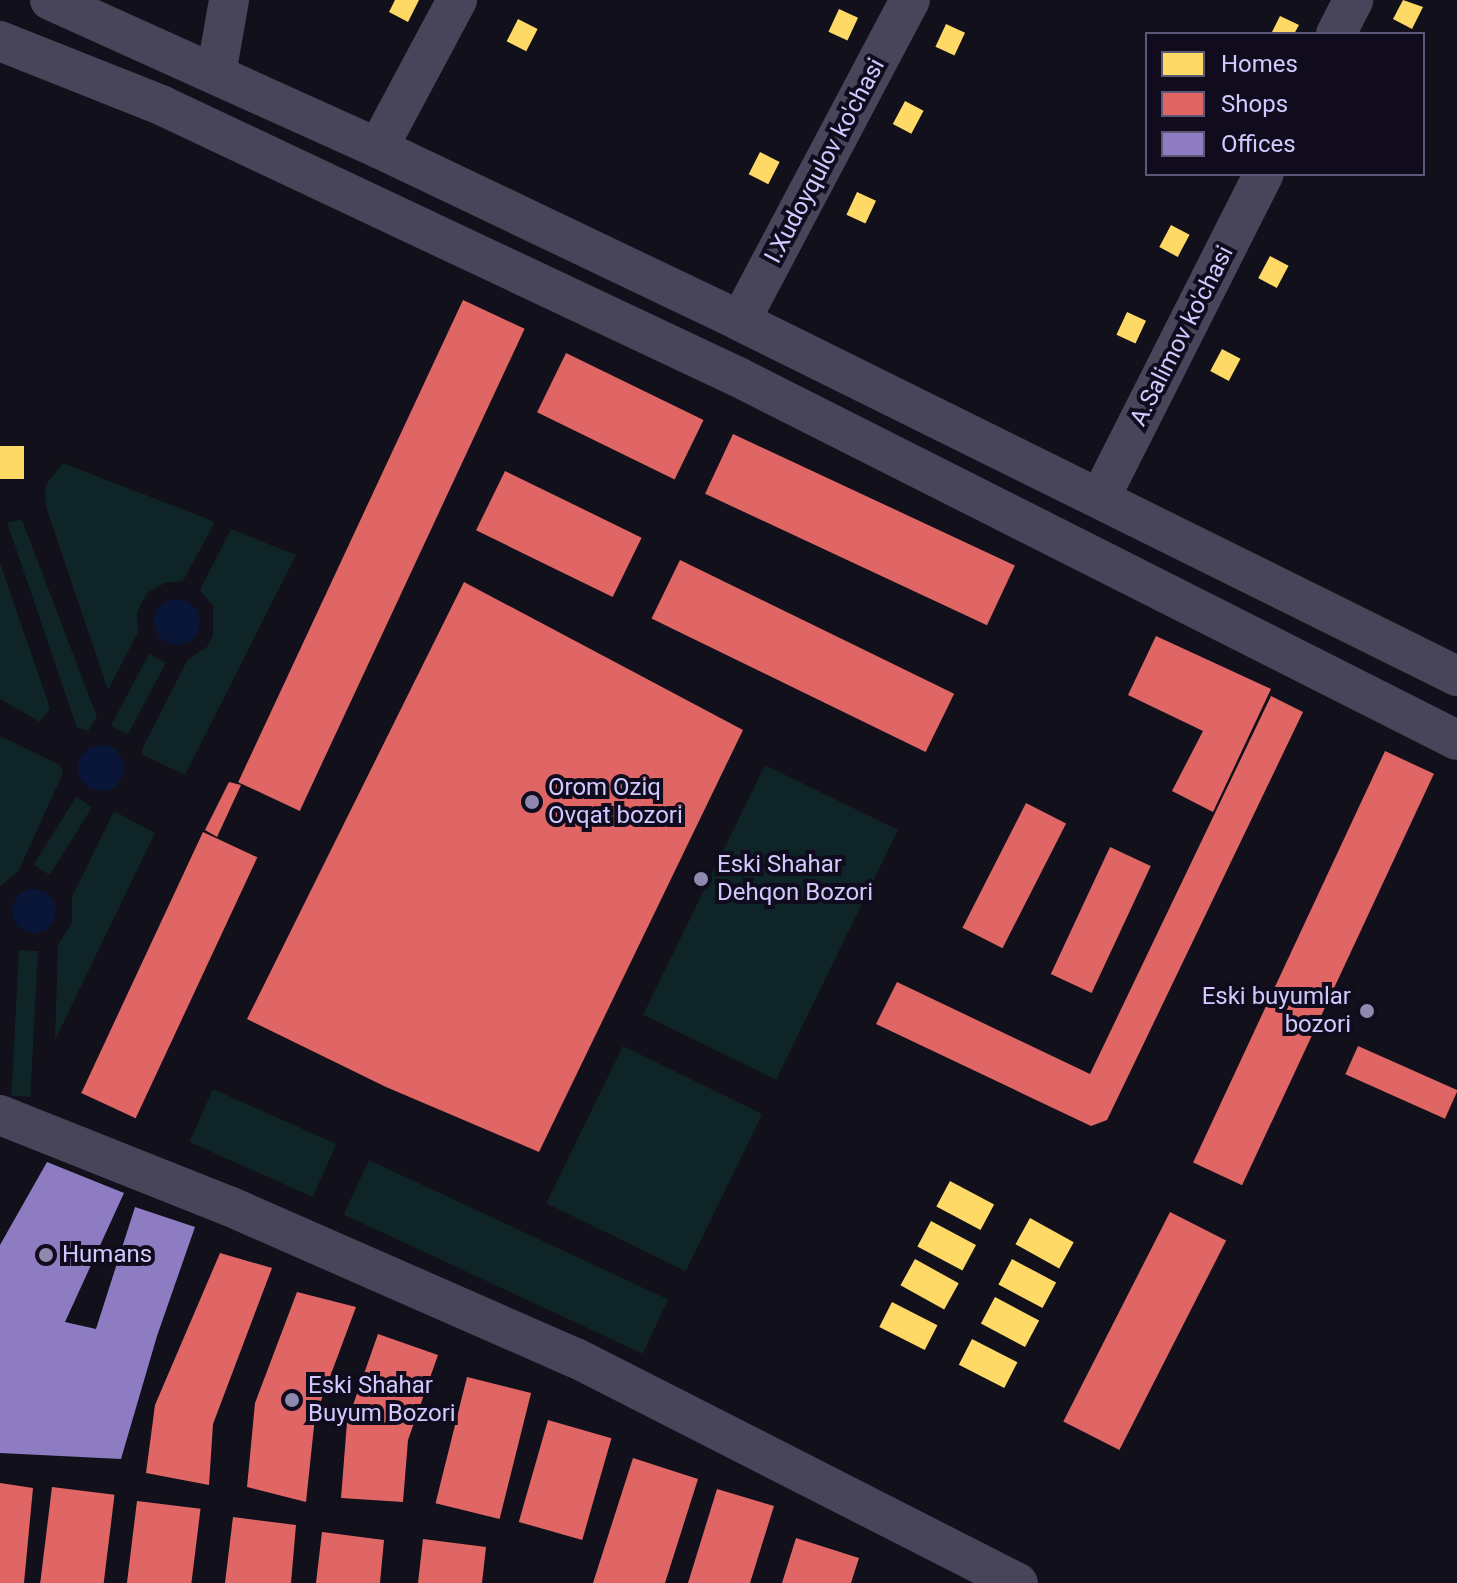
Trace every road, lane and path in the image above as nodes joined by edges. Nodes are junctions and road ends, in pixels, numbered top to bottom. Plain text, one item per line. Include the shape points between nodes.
1 (50, 0) edge
2 (229, 0) edge
3 (457, 0) edge
4 (910, 0) edge
5 (1353, 0) edge
6 (1337, 32) edge
7 (0, 41) edge
8 (221, 76) junction
9 (207, 126) junction
10 (378, 148) junction
11 (1263, 176) edge
12 (740, 321) junction
13 (1100, 498) junction
14 (1388, 641) junction
15 (1453, 664) edge
16 (1360, 692) junction
17 (1457, 740) edge
18 (0, 1115) edge
19 (1018, 1583) edge

1 - 8 street
2 - 8 street
3 - 10 street
4 - 12 street, I.Xudoyqulov ko'chasi
5 - 6 street
7 - 9 street
8 - 9 street via 232,101 228,112
8 - 10 street
9 - 16 street via 750,383
10 - 12 street
11 - 13 street, A.Salimov ko'chasi
12 - 13 street
13 - 14 street
14 - 15 street
14 - 16 street
16 - 17 street
18 - 19 street via 229,1206 576,1358

